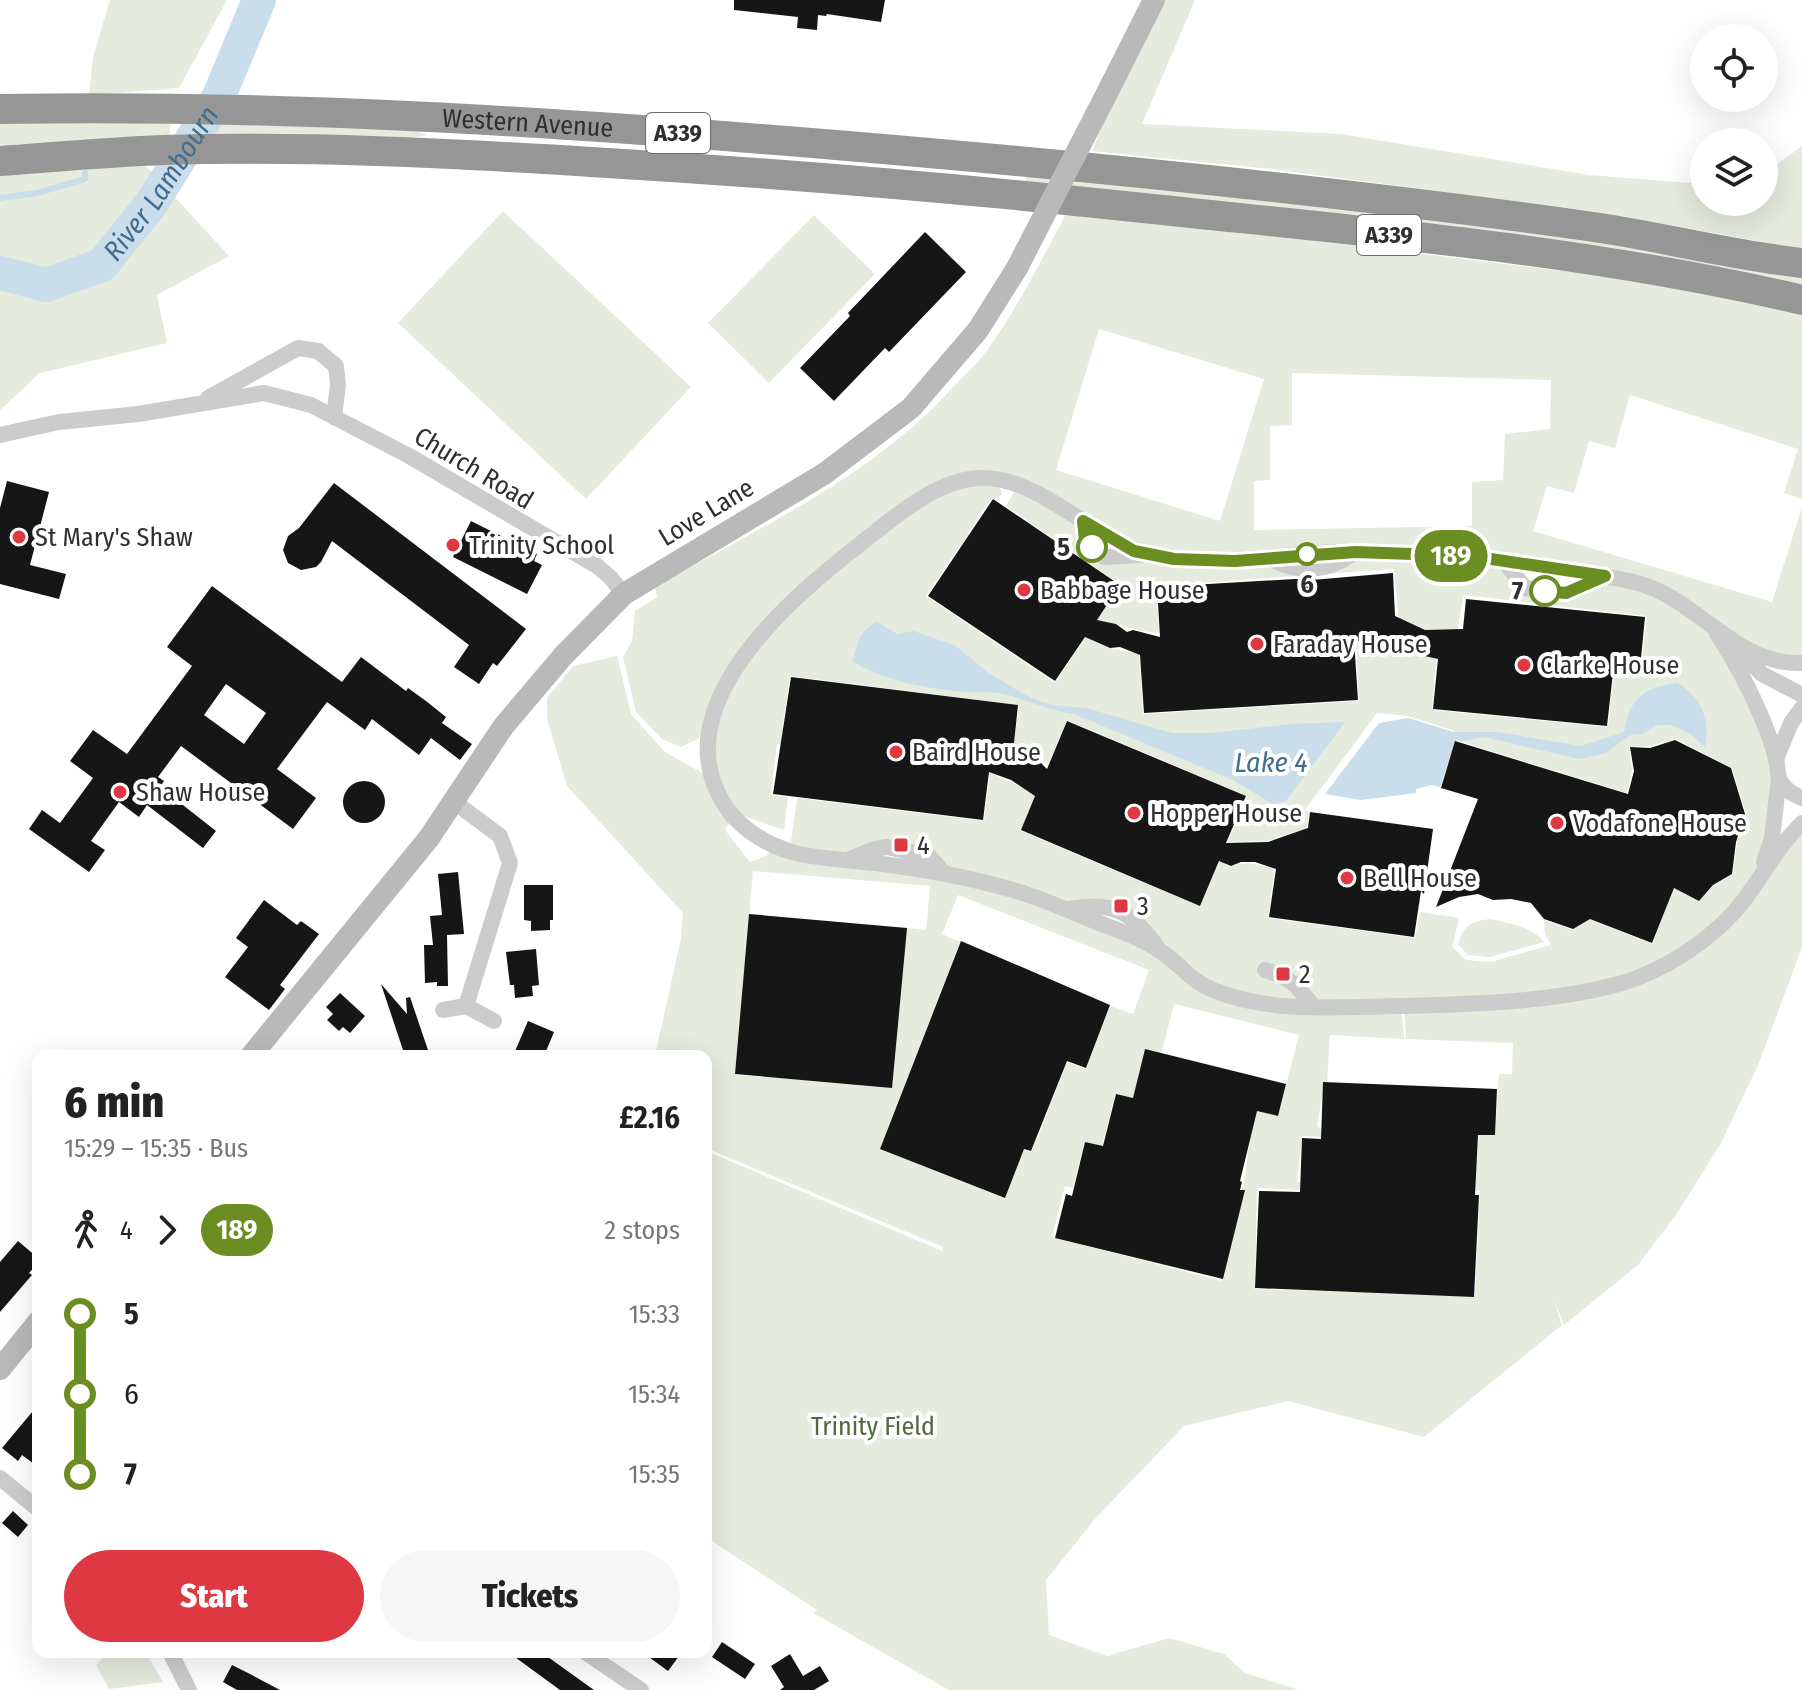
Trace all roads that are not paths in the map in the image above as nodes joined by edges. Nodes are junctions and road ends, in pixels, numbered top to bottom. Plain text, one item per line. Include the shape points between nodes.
1 (1154, 0) edge
2 (0, 109) edge
3 (0, 161) edge
4 (1802, 263) edge
5 (1802, 300) edge
6 (196, 404) junction
7 (334, 417) junction
8 (0, 435) edge
9 (1504, 561) junction
10 (1605, 576) junction
11 (624, 594) junction
12 (1712, 626) junction
13 (1726, 637) junction
14 (1802, 663) edge
15 (1802, 695) edge
16 (1802, 708) edge
17 (1776, 759) junction
18 (1779, 778) junction
19 (1802, 798) edge
20 (453, 801) junction
21 (1802, 823) edge
22 (1754, 886) junction
23 (1265, 970) dead end
24 (466, 1006) junction
25 (1314, 1007) junction
26 (443, 1010) dead end
27 (494, 1021) dead end
28 (256, 1050) edge
29 (32, 1329) edge
30 (0, 1369) edge
31 (0, 1478) edge
32 (32, 1504) edge
33 (173, 1658) edge
34 (594, 1658) edge
35 (189, 1690) edge
36 (641, 1690) edge

1 - 11 street, Love Lane, bridge via 1017,268 978,330 911,408 824,474
2 - 4 highway, Western Avenue / A339 via 253,110 647,131 1102,170 1589,226
3 - 5 highway, Western Avenue / A339 via 245,149 661,166 1008,194 1561,256
6 - 7 street, Church Road via 264,393
6 - 7 street, Church Road via 298,348 318,351 336,366
6 - 8 street, Church Road
7 - 11 street, Church Road via 597,566
9 - 10 street
9 - 10 street via 1525,588 1566,593
9 - 25 street via 1355,552 1195,561 1121,545 1047,498 1001,481 954,483 910,508 783,609 749,649 723,693 710,726 708,757 715,789 735,819 762,840 801,854 943,872 1021,893 1159,950 1217,992 1260,1004
10 - 12 street via 1657,589
11 - 20 street, Love Lane via 503,727
12 - 13 street
12 - 17 street via 1743,677
13 - 14 street via 1770,659
13 - 15 street via 1762,674
16 - 17 street
17 - 18 street
18 - 19 street
18 - 22 street via 1772,838
20 - 24 street via 500,836 510,863
20 - 28 street, Love Lane via 429,838
21 - 22 street
22 - 25 street via 1704,940 1664,965 1618,984 1456,1005
23 - 25 street via 1294,982
24 - 26 street
24 - 27 street
29 - 30 street
31 - 32 street
33 - 35 street
34 - 36 street

